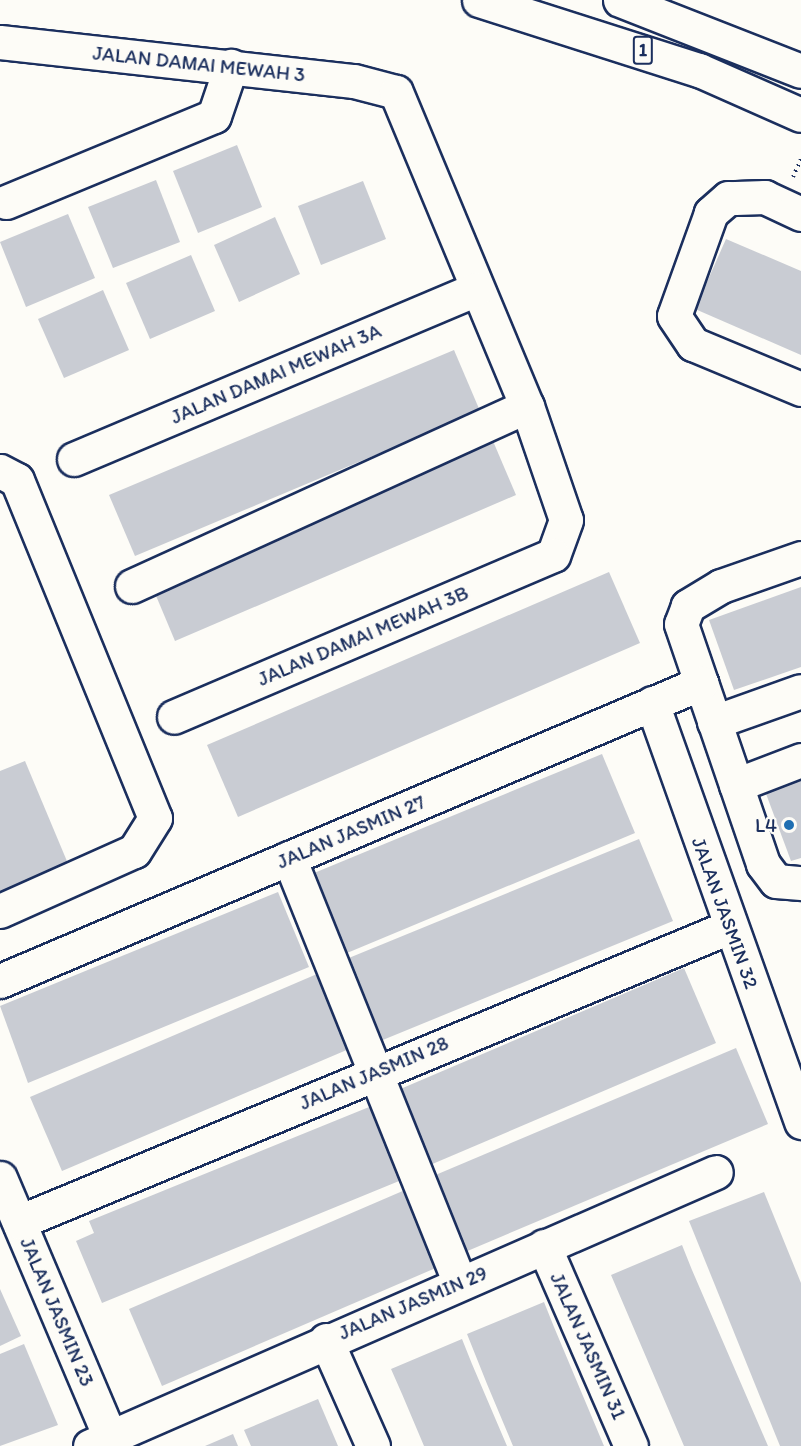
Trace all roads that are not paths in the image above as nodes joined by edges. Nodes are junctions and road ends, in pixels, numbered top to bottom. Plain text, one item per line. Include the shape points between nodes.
1 (479, 0) edge
2 (620, 0) edge
3 (0, 42) edge
4 (231, 66) junction
5 (801, 71) edge
6 (801, 115) edge
7 (6, 202) dead end
8 (801, 214) edge
9 (477, 289) junction
10 (801, 389) edge
11 (527, 406) junction
12 (74, 459) dead end
13 (0, 471) edge
14 (801, 558) edge
15 (132, 586) dead end
16 (701, 683) junction
17 (801, 691) edge
18 (652, 703) junction
19 (174, 717) dead end
20 (714, 722) junction
21 (801, 760) edge
22 (736, 784) junction
23 (289, 858) junction
24 (801, 883) edge
25 (0, 911) edge
26 (729, 927) junction
27 (0, 981) edge
28 (375, 1072) junction
29 (801, 1122) edge
30 (716, 1172) dead end
31 (0, 1178) edge
32 (19, 1222) junction
33 (544, 1246) junction
34 (460, 1283) junction
35 (326, 1340) junction
36 (105, 1443) edge
37 (373, 1446) edge
38 (631, 1446) edge

1 - 6 street, 1 via 699,70
2 - 5 street, 1
3 - 4 street, JALAN DAMAI MEWAH 3
4 - 7 street via 214,116
4 - 9 street, JALAN DAMAI MEWAH 3 via 354,81 396,92
8 - 10 street via 765,198 728,198 711,213 674,316 693,344
9 - 11 street
9 - 12 street, JALAN DAMAI MEWAH 3A
11 - 15 street
11 - 19 street, JALAN DAMAI MEWAH 3B via 566,520 553,555
13 - 25 street via 17,480 154,818 134,851
14 - 16 street via 721,586 688,606 681,624
16 - 18 street, JALAN JASMIN 27
16 - 20 street
17 - 20 street
18 - 23 street, JALAN JASMIN 27
18 - 26 street, JALAN JASMIN 32
20 - 22 street
21 - 22 street
22 - 24 street via 762,864 776,881
23 - 27 street, JALAN JASMIN 27
23 - 28 street
26 - 28 street, JALAN JASMIN 28
26 - 29 street, JALAN JASMIN 32
28 - 32 street, JALAN JASMIN 28
28 - 34 street
30 - 33 street, JALAN JASMIN 29
31 - 32 street, JALAN JASMIN 23
32 - 36 street, JALAN JASMIN 23
33 - 34 street, JALAN JASMIN 29
33 - 38 street, JALAN JASMIN 31
34 - 35 street, JALAN JASMIN 29
35 - 36 street, JALAN JASMIN 29
35 - 37 street

